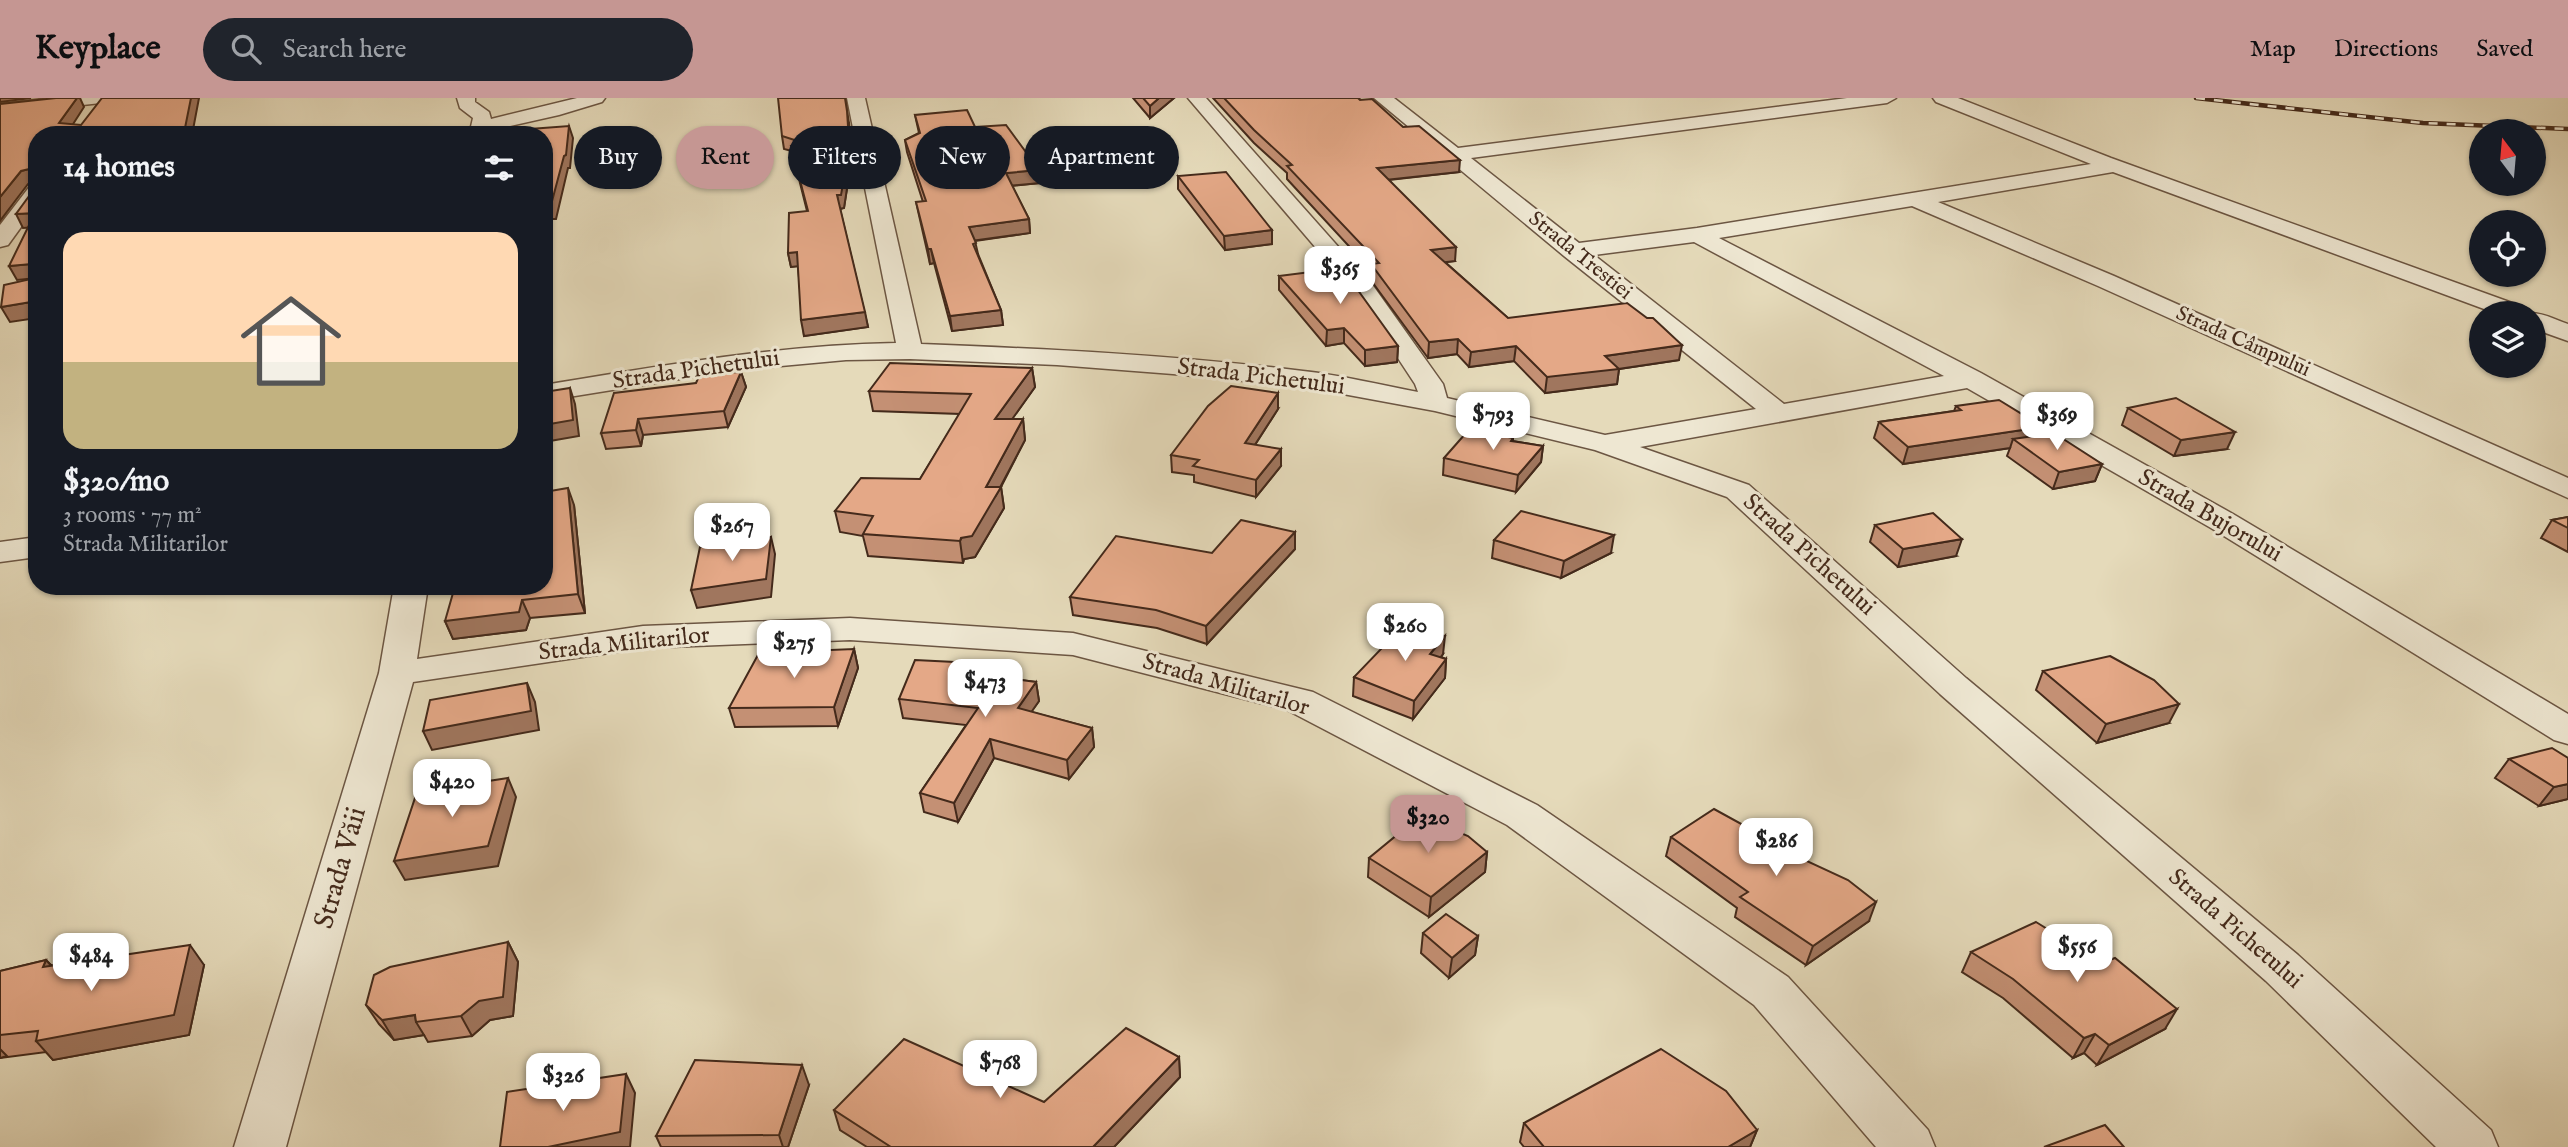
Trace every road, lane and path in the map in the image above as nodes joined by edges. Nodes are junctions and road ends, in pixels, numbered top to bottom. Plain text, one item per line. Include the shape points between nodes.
1 (103, 98) edge
2 (466, 98) edge
3 (596, 98) edge
4 (856, 98) edge
5 (1197, 98) edge
6 (1383, 98) edge
7 (1887, 98) edge
8 (1942, 98) edge
9 (0, 109) edge
10 (90, 116) edge
11 (480, 126) edge
12 (498, 126) edge
13 (1453, 155) junction
14 (2115, 166) junction
15 (1916, 200) junction
16 (28, 202) edge
17 (1697, 235) junction
18 (0, 240) edge
19 (1572, 251) junction
20 (2484, 301) edge
21 (2546, 325) edge
22 (2568, 333) edge
23 (910, 351) junction
24 (1971, 379) junction
25 (553, 392) edge
26 (1435, 403) junction
27 (1778, 413) junction
28 (1605, 444) junction
29 (2568, 489) edge
30 (28, 548) edge
31 (0, 552) edge
32 (410, 595) edge
33 (397, 673) junction
34 (2568, 731) edge
35 (260, 1147) edge
36 (1909, 1147) edge
37 (2472, 1147) edge

1 - 9 street
1 - 10 street
2 - 11 street via 466,104 483,116
3 - 12 street
4 - 23 street
5 - 26 street via 1366,292 1429,384
6 - 13 street, Strada Trestiei
7 - 13 street
8 - 14 street
13 - 19 street, Strada Trestiei
14 - 15 street
14 - 20 street
15 - 17 street
15 - 29 street, Strada Câmpului
16 - 18 street
17 - 19 street
17 - 24 street, Strada Bujorului
19 - 27 street, Strada Trestiei
21 - 22 street
23 - 25 street, Strada Pichetului via 736,362
23 - 26 street, Strada Pichetului via 1057,357 1305,379
24 - 27 street
24 - 34 street, Strada Bujorului via 2222,521
26 - 28 street, Strada Pichetului
27 - 28 street
28 - 37 street, Strada Pichetului via 1738,491 1953,686 2282,968
30 - 31 street
32 - 33 street, Strada Văii
33 - 35 street, Strada Văii
33 - 36 street, Strada Militarilor via 643,637 850,629 1073,644 1300,701 1522,815 1771,991

